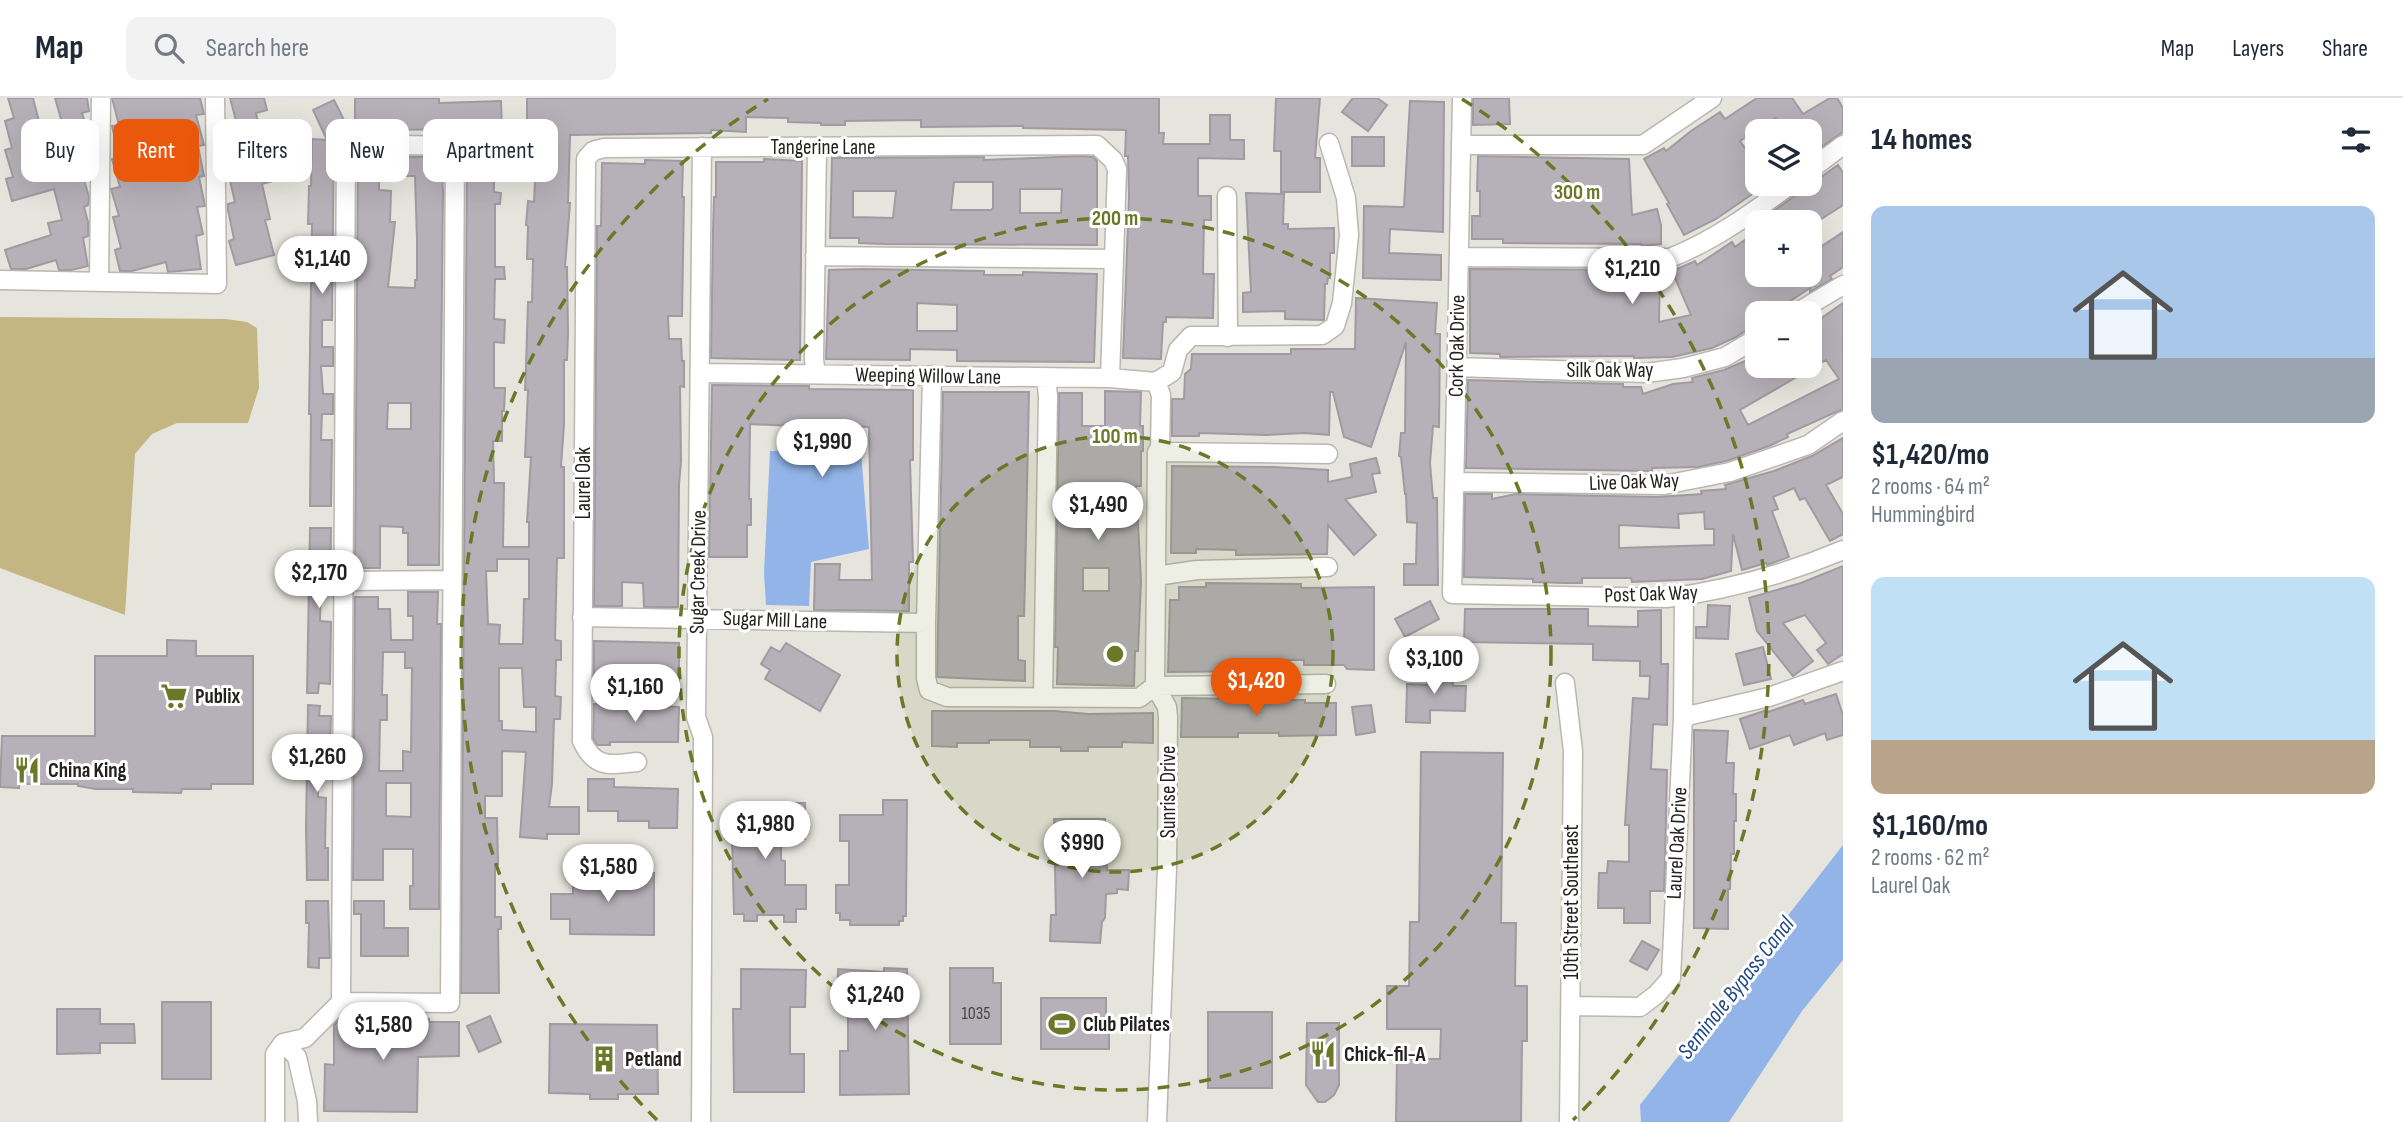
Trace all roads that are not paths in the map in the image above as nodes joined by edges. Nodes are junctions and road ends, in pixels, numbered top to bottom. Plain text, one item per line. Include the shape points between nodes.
1 (101, 98) edge
2 (215, 98) edge
3 (1462, 98) edge
4 (1713, 98) edge
5 (1329, 143) dead end
6 (1461, 145) junction
7 (1843, 145) edge
8 (702, 147) junction
9 (817, 147) junction
10 (586, 159) joint
11 (1822, 161) edge
12 (1227, 196) dead end
13 (1775, 196) edge
14 (815, 256) junction
15 (1459, 257) junction
16 (1114, 258) junction
17 (0, 280) edge
18 (99, 281) junction
19 (1843, 285) edge
20 (1817, 301) edge
21 (1227, 337) junction
22 (1745, 345) edge
23 (1457, 368) junction
24 (700, 373) junction
25 (816, 374) junction
26 (932, 375) junction
27 (1046, 377) junction
28 (1110, 378) junction
29 (1156, 382) junction
30 (1843, 421) edge
31 (1157, 452) junction
32 (1328, 454) dead end
33 (1455, 482) junction
34 (1843, 550) edge
35 (1328, 567) dead end
36 (1156, 576) junction
37 (452, 580) junction
38 (344, 581) junction
39 (1452, 594) joint
40 (1684, 596) junction
41 (583, 617) junction
42 (698, 618) junction
43 (926, 623) junction
44 (1843, 671) edge
45 (1565, 683) dead end
46 (1326, 684) dead end
47 (1154, 685) junction
48 (1043, 697) junction
49 (1683, 717) junction
50 (637, 762) dead end
51 (341, 1002) junction
52 (1571, 1006) junction
53 (283, 1044) junction
54 (275, 1122) edge
55 (308, 1122) edge
56 (701, 1122) edge
57 (1157, 1122) edge
58 (1569, 1122) edge

1 - 18 street
2 - 18 street via 217,284
3 - 6 street, Cork Oak Drive
4 - 6 street via 1643,145
5 - 21 street via 1346,198 1349,235 1335,326 1322,335
6 - 15 street, Cork Oak Drive
7 - 11 street
8 - 9 street, Tangerine Lane
8 - 10 street, Tangerine Lane via 604,148 593,150
8 - 24 street, Sugar Creek Drive
9 - 14 street
9 - 16 street, Tangerine Lane via 1097,145 1117,169
10 - 41 street, Laurel Oak
12 - 21 street
13 - 15 street via 1734,226 1670,258
14 - 16 street
14 - 25 street
15 - 23 street, Cork Oak Drive
16 - 28 street
17 - 18 street
19 - 20 street
21 - 29 street via 1191,336 1178,350 1172,372
22 - 23 street, Silk Oak Way via 1725,357 1646,373
23 - 33 street, Cork Oak Drive
24 - 25 street, Weeping Willow Lane
24 - 42 street, Sugar Creek Drive
25 - 26 street, Weeping Willow Lane
26 - 27 street, Weeping Willow Lane
26 - 43 street
27 - 28 street, Weeping Willow Lane
27 - 48 street
28 - 29 street, Weeping Willow Lane
29 - 31 street, Sunrise Drive via 1161,395
30 - 33 street, Live Oak Way via 1808,445 1730,472 1664,485
31 - 32 street
31 - 36 street, Sunrise Drive
33 - 39 street, Cork Oak Drive
34 - 40 street, Post Oak Way via 1754,582
35 - 36 street via 1197,570
36 - 47 street, Sunrise Drive
37 - 38 street
37 - 38 street via 455,146 346,144
37 - 51 street via 450,1003
38 - 51 street
39 - 40 street, Post Oak Way
40 - 49 street, Laurel Oak Drive
41 - 42 street, Sugar Mill Lane
41 - 50 street, Laurel Oak via 582,741 597,761 609,765
42 - 43 street, Sugar Mill Lane
42 - 56 street, Sugar Creek Drive via 696,717 703,737
43 - 48 street via 929,690 947,697
44 - 49 street via 1769,697
45 - 52 street, 10th Street Southeast via 1573,751
46 - 47 street
47 - 48 street via 1139,698
47 - 57 street, Sunrise Drive via 1168,717
49 - 52 street, Laurel Oak Drive via 1671,978 1640,1007
51 - 53 street via 306,1038
52 - 58 street, 10th Street Southeast
53 - 54 street via 275,1054
53 - 55 street via 297,1058

